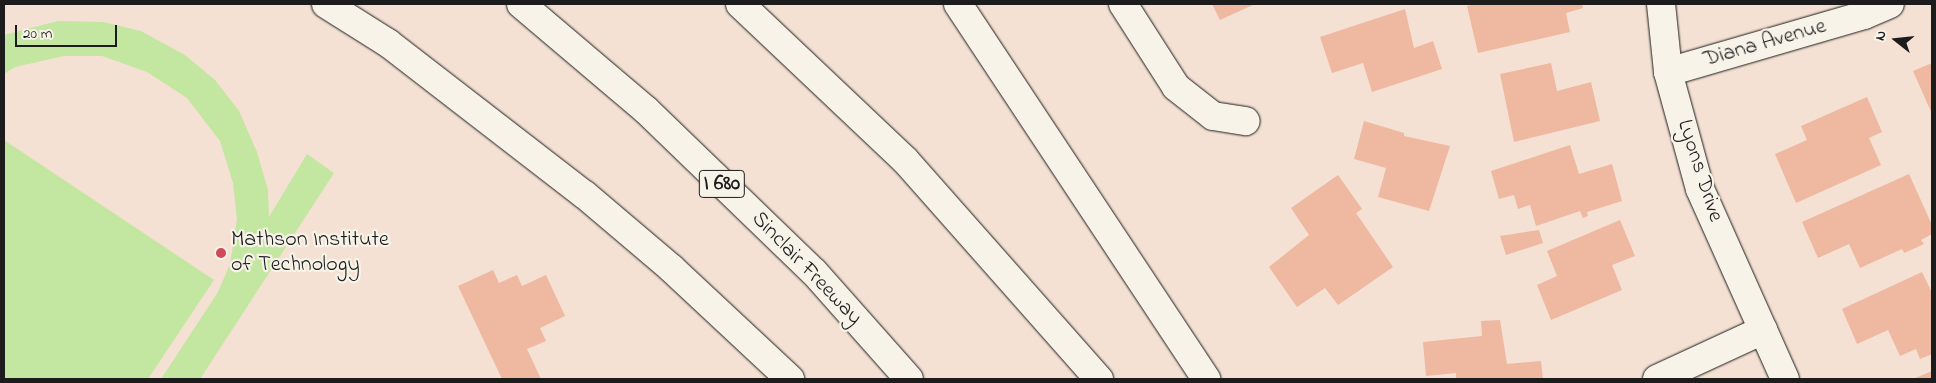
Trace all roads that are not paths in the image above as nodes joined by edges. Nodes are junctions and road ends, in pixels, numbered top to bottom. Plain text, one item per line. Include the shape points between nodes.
1 (326, 4) edge
2 (521, 4) edge
3 (740, 4) edge
4 (958, 4) edge
5 (1123, 4) edge
6 (1661, 4) edge
7 (1890, 4) edge
8 (1668, 72) junction
9 (1246, 121) dead end
10 (1763, 330) junction
11 (790, 379) edge
12 (909, 379) edge
13 (1098, 379) edge
14 (1206, 379) edge
15 (1657, 379) edge
16 (1785, 379) edge

1 - 11 main road via 388,43 585,195 671,268
2 - 12 main road, Sinclair Freeway / I 680 via 646,110 814,272
3 - 13 main road via 905,160
4 - 14 main road
5 - 9 main road via 1176,87 1213,116
6 - 8 main road, Lyons Drive
7 - 8 main road, Diana Avenue via 1864,15
8 - 10 main road, Lyons Drive via 1700,189
10 - 15 main road
10 - 16 main road, Lyons Drive

